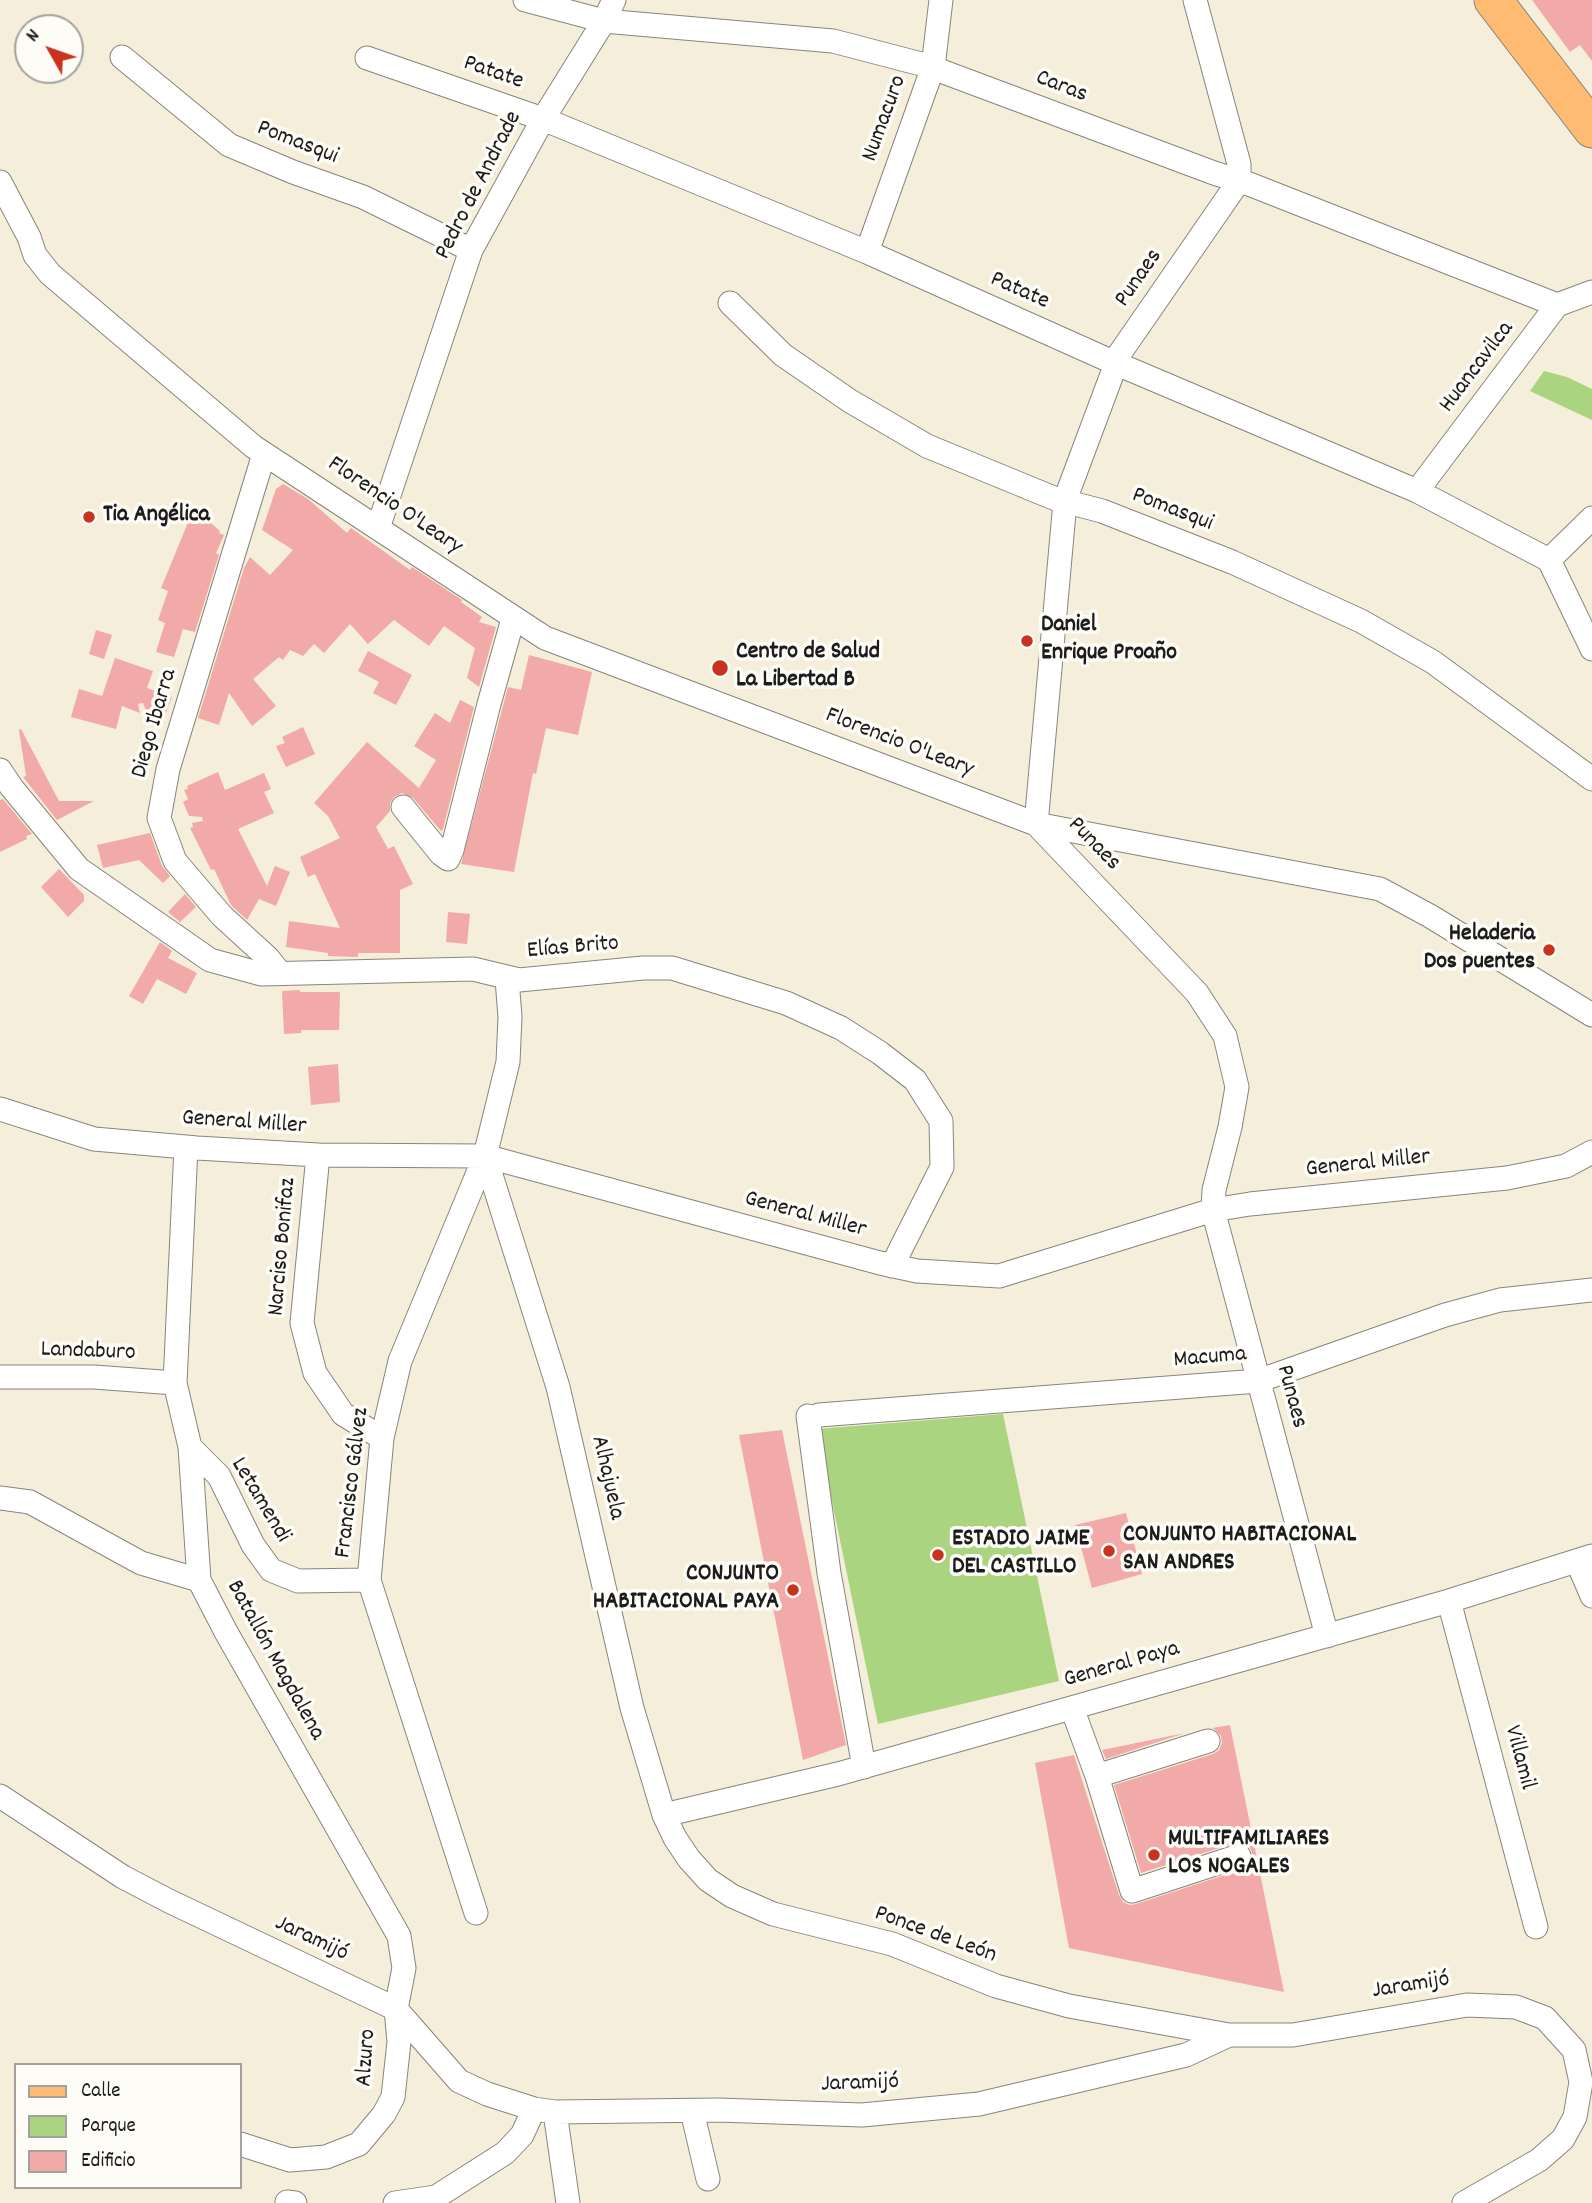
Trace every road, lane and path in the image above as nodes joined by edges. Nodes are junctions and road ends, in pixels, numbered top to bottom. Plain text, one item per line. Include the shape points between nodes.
1 (525, 0) edge
2 (614, 0) edge
3 (941, 0) edge
4 (1195, 0) edge
5 (1493, 0) edge
6 (604, 21) junction
7 (122, 57) dead end
8 (366, 58) dead end
9 (933, 67) junction
10 (543, 119) junction
11 (1592, 129) edge
12 (1239, 181) junction
13 (0, 182) edge
14 (471, 250) junction
15 (867, 253) junction
16 (1592, 292) edge
17 (730, 303) dead end
18 (1558, 305) junction
19 (1115, 363) junction
20 (264, 454) junction
21 (1417, 491) junction
22 (1066, 502) junction
23 (1592, 518) edge
24 (378, 528) junction
25 (1549, 560) junction
26 (513, 619) junction
27 (1592, 649) edge
28 (0, 770) edge
29 (1592, 779) edge
30 (403, 807) dead end
31 (1036, 824) junction
32 (280, 973) junction
33 (507, 979) junction
34 (1592, 1015) edge
35 (0, 1109) edge
36 (186, 1147) junction
37 (1592, 1152) edge
38 (318, 1154) junction
39 (485, 1156) junction
40 (1213, 1210) junction
41 (892, 1266) junction
42 (1592, 1290) edge
43 (0, 1377) edge
44 (1258, 1381) junction
45 (175, 1383) junction
46 (382, 1438) junction
47 (190, 1447) junction
48 (0, 1498) edge
49 (1584, 1559) edge
50 (199, 1580) junction
51 (369, 1580) junction
52 (1592, 1596) edge
53 (1449, 1601) junction
54 (1327, 1636) junction
55 (1072, 1708) junction
56 (1209, 1741) dead end
57 (864, 1767) junction
58 (1097, 1776) junction
59 (0, 1796) edge
60 (664, 1815) junction
61 (1239, 1856) dead end
62 (476, 1913) dead end
63 (1536, 1927) dead end
64 (396, 2009) junction
65 (1229, 2035) junction
66 (1587, 2082) edge
67 (544, 2110) junction
68 (692, 2111) junction
69 (242, 2145) edge
70 (708, 2179) dead end
71 (288, 2202) edge
72 (295, 2203) edge
73 (395, 2203) edge
74 (568, 2203) edge
75 (1464, 2203) edge

1 - 6 street, Caras
2 - 6 street, Pedro de Andrade
3 - 9 street, Numacuro
4 - 12 street via 1239,164
5 - 11 main road
6 - 9 street, Caras via 833,41
6 - 10 street, Pedro de Andrade
7 - 14 street, Pomasqui via 229,145 363,197
8 - 10 street, Patate
9 - 12 street, Caras
9 - 15 street, Numacuro
10 - 14 street, Pedro de Andrade
10 - 15 street, Patate
12 - 18 street, Caras
12 - 19 street, Punaes
13 - 20 street, Florencio O'Leary via 35,256 50,274
14 - 24 street, Pedro de Andrade
15 - 19 street, Patate
16 - 18 street
17 - 22 street, Pomasqui via 783,355 883,421 926,446
18 - 21 street, Huancavilca
19 - 21 street, Patate
19 - 22 street, Punaes
20 - 24 street, Florencio O'Leary
20 - 32 street, Diego Ibarra via 168,769 159,818 175,861
21 - 25 street, Patate
22 - 29 street, Pomasqui via 1232,562 1361,621 1433,662
22 - 31 street, Punaes
23 - 25 street
24 - 26 street, Florencio O'Leary
25 - 27 street
26 - 30 street via 448,859
26 - 31 street, Florencio O'Leary via 545,638
28 - 32 street, Elías Brito via 79,869 210,960 261,974
31 - 34 street, Florencio O'Leary via 1380,889
31 - 40 street, Punaes via 1197,993 1225,1036 1237,1087
32 - 33 street, Elías Brito via 473,970
33 - 39 street, Francisco Gálvez via 508,1062
33 - 41 street, Elías Brito via 672,968 786,1003 841,1028 880,1053 915,1080 942,1121 942,1167
35 - 36 street, General Miller via 94,1139
36 - 38 street, General Miller
36 - 45 street, Batallón Magdalena
37 - 40 street, General Miller via 1566,1166 1507,1178
38 - 39 street, General Miller
38 - 46 street, Narciso Bonifaz via 302,1323 315,1373 336,1404
39 - 41 street, General Miller
39 - 46 street, Francisco Gálvez via 400,1361
39 - 60 street, Alhajuela via 558,1387 632,1708
40 - 41 street, General Miller via 999,1276
40 - 44 street, Punaes
42 - 44 street, Macuma via 1500,1300
43 - 45 street, Landaburo
44 - 54 street, Punaes
44 - 57 street, Macuma via 813,1415 829,1573
45 - 47 street, Batallón Magdalena
46 - 51 street, Francisco Gálvez
47 - 50 street, Batallón Magdalena
47 - 51 street, Letamendi via 219,1476 253,1545 271,1570 298,1580
48 - 50 street via 30,1502 141,1563
49 - 52 street
49 - 53 street, General Paya
50 - 64 street, Batallón Magdalena via 399,1936 404,1968
51 - 62 street, Francisco Gálvez
53 - 54 street, General Paya
53 - 63 street, Villamil
54 - 55 street, General Paya
55 - 57 street, General Paya
55 - 58 street
56 - 58 street
57 - 60 street, General Paya
58 - 61 street via 1132,1891
59 - 64 street, Jaramijó via 122,1877
60 - 65 street, Ponce de León via 689,1859 708,1880 773,1914 892,1944 996,1986 1069,2006
64 - 67 street, Jaramijó via 459,2081
64 - 69 street, Alzuro via 399,2042 393,2097 359,2144 326,2157 290,2161
65 - 66 street, Jaramijó via 1293,2035 1467,2005 1516,2007 1545,2018 1574,2050
65 - 68 street, Jaramijó via 1186,2055 979,2104 862,2115
66 - 75 street, Jaramijó via 1563,2139 1539,2160
67 - 68 street, Jaramijó
67 - 73 street via 505,2153 436,2197
67 - 74 street
68 - 70 street
71 - 72 street

